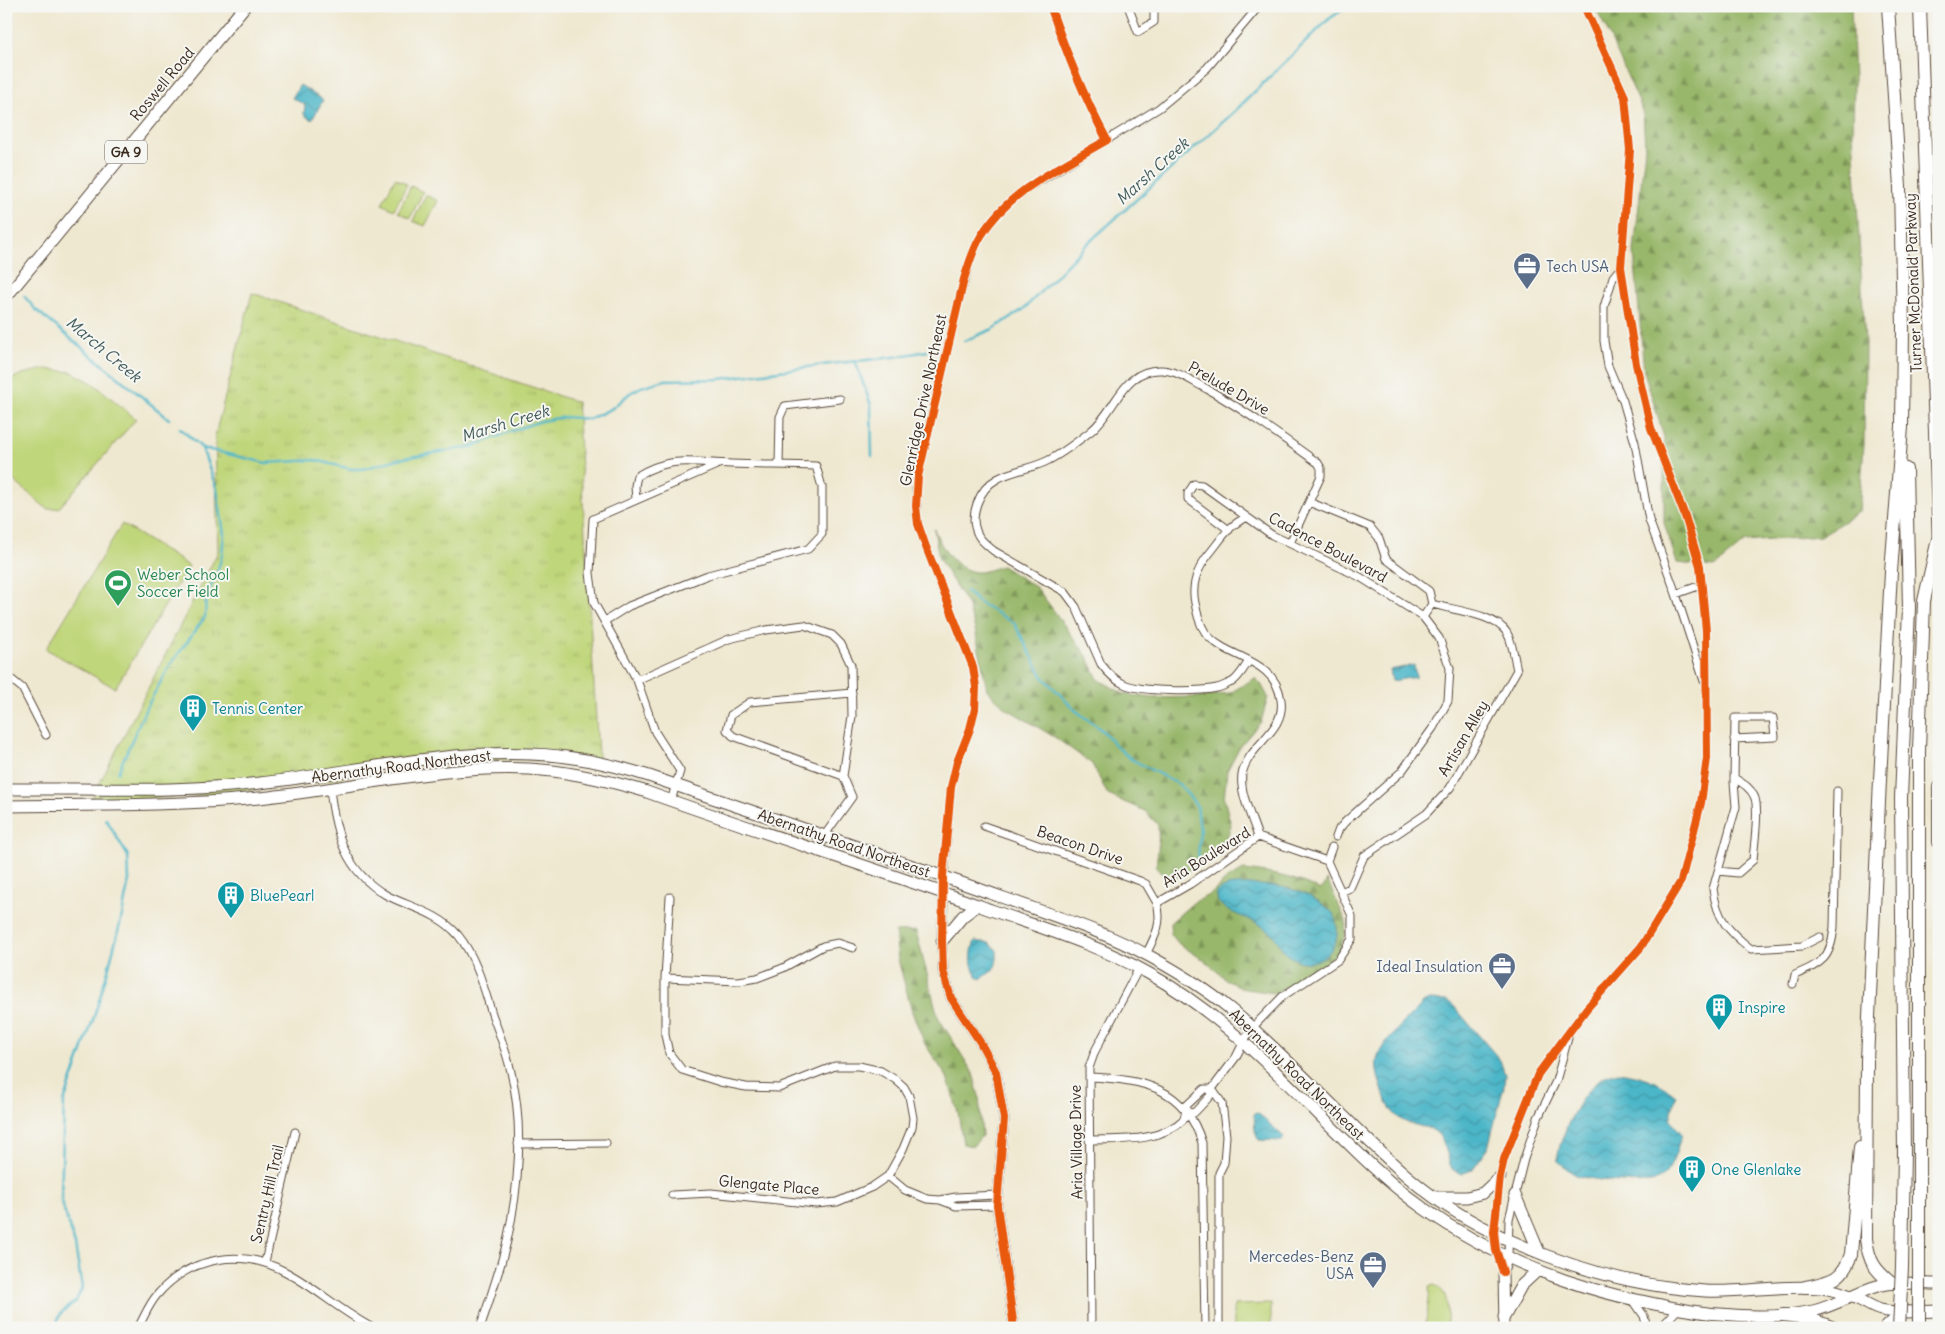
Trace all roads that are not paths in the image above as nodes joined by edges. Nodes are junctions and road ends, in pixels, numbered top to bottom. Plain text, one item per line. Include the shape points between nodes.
1 (245, 6) edge
2 (1050, 6) edge
3 (1128, 6) edge
4 (1154, 6) edge
5 (1259, 6) edge
6 (1584, 6) edge
7 (1888, 6) edge
8 (1920, 6) edge
9 (1106, 140) junction
10 (1621, 267) junction
11 (6, 297) edge
12 (840, 399) dead end
13 (1902, 427) junction
14 (720, 464) junction
15 (779, 465) junction
16 (636, 500) junction
17 (1309, 502) junction
18 (1246, 518) junction
19 (1229, 530) junction
20 (1938, 539) edge
21 (1290, 543) junction
22 (1939, 559) edge
23 (1701, 585) junction
24 (1676, 594) junction
25 (1432, 604) junction
26 (1422, 617) junction
27 (605, 621) junction
28 (1248, 661) junction
29 (6, 675) edge
30 (637, 680) junction
31 (1707, 690) junction
32 (852, 693) junction
33 (46, 735) dead end
34 (1734, 739) junction
35 (843, 776) junction
36 (1734, 778) junction
37 (676, 786) junction
38 (1939, 787) edge
39 (6, 789) edge
40 (330, 789) junction
41 (1836, 792) dead end
42 (671, 801) junction
43 (6, 806) edge
44 (984, 826) dead end
45 (824, 836) junction
46 (1258, 837) junction
47 (1336, 837) dead end
48 (1939, 842) edge
49 (1332, 847) dead end
50 (819, 851) junction
51 (1327, 861) junction
52 (1718, 871) junction
53 (943, 876) junction
54 (943, 892) junction
55 (1341, 892) junction
56 (670, 897) dead end
57 (1157, 903) junction
58 (978, 906) junction
59 (1820, 936) dead end
60 (942, 942) junction
61 (853, 948) dead end
62 (1146, 954) junction
63 (1139, 968) junction
64 (665, 978) junction
65 (1793, 984) dead end
66 (1252, 1028) junction
67 (1570, 1032) junction
68 (1244, 1040) junction
69 (1867, 1060) junction
70 (1089, 1077) junction
71 (1212, 1089) junction
72 (1186, 1112) junction
73 (295, 1132) dead end
74 (1089, 1140) junction
75 (606, 1143) dead end
76 (518, 1144) junction
77 (888, 1176) junction
78 (1500, 1177) junction
79 (672, 1195) dead end
80 (998, 1195) junction
81 (1515, 1195) junction
82 (967, 1196) junction
83 (1434, 1197) junction
84 (940, 1200) junction
85 (997, 1205) junction
86 (967, 1206) junction
87 (1494, 1232) junction
88 (1508, 1239) junction
89 (1496, 1250) junction
90 (1539, 1252) junction
91 (1508, 1256) junction
92 (265, 1262) junction
93 (1537, 1271) junction
94 (1503, 1272) junction
95 (1891, 1283) junction
96 (1939, 1284) edge
97 (1805, 1287) junction
98 (1853, 1296) junction
99 (1633, 1300) junction
100 (1679, 1308) junction
101 (1939, 1311) edge
102 (1904, 1312) junction
103 (1783, 1315) junction
104 (1504, 1322) edge
105 (138, 1328) edge
106 (372, 1328) edge
107 (480, 1328) edge
108 (1014, 1328) edge
109 (1091, 1328) edge
110 (1205, 1328) edge
111 (1219, 1328) edge
112 (1647, 1328) edge
113 (1664, 1328) edge
114 (1834, 1328) edge
115 (1886, 1328) edge
116 (1899, 1328) edge
117 (1919, 1328) edge

1 - 11 main road, Roswell Road / GA 9
2 - 9 street via 1070,64
3 - 4 street via 1138,32 1154,22
5 - 9 street, Glenridge Drive Northeast via 1207,68 1160,108
6 - 10 street via 1625,97 1630,150
7 - 13 highway via 1900,187 1904,326
8 - 20 highway, Turner McDonald Parkway
9 - 53 street, Glenridge Drive Northeast via 1020,193 1000,211 981,236 964,279 923,450 916,489 918,524 973,667 976,686 975,709 951,787
10 - 23 street via 1636,364 1651,428 1685,516 1700,566
10 - 24 street via 1612,277 1604,307 1608,366 1623,401 1635,443 1649,520
12 - 15 street via 785,406 780,417
13 - 69 highway via 1884,701
13 - 116 highway, bridge via 1906,465 1909,608 1901,798 1904,1143
14 - 15 street
14 - 16 street
14 - 16 street via 687,460 652,467 637,476
15 - 27 street via 816,466 822,487 822,534 808,549 708,575 629,606
16 - 27 street via 593,519 590,573 594,603
17 - 21 street
17 - 25 street via 1370,527 1379,538 1386,559 1429,591
17 - 28 street, Prelude Drive via 1321,476 1321,468 1310,457 1236,405 1173,372 1151,371 1138,374 1129,382 1105,417 1090,431 1048,461 997,479 986,488 978,502 974,519 984,543 1065,592 1076,607 1101,664 1124,684 1148,689 1219,688 1234,681
18 - 19 street
18 - 19 street, Cadence Boulevard via 1202,485 1194,484 1188,499
18 - 21 street, Cadence Boulevard
19 - 28 street via 1201,565 1194,582 1194,596 1205,632
20 - 22 highway, Turner McDonald Parkway
20 - 117 highway, bridge via 1924,601 1920,742
21 - 26 street, Cadence Boulevard via 1360,577
23 - 24 street
23 - 31 street
24 - 31 street
25 - 26 street
25 - 55 street, Artisan Alley via 1488,618 1505,630 1517,670 1450,788 1426,814 1364,856 1350,888
26 - 47 street, Cadence Boulevard via 1439,638 1450,668 1448,701 1402,771 1346,821
27 - 30 street
28 - 46 street via 1269,673 1277,683 1282,703 1276,724 1242,773 1244,792
29 - 33 street via 22,688
30 - 32 street via 729,639 804,625 832,635 840,644 851,665
30 - 37 street via 655,732 680,771
31 - 67 street via 1707,758 1701,803 1681,881 1641,947
32 - 35 street
32 - 35 street via 750,702 731,715 727,730 733,736
34 - 34 street via 1735,718 1773,718 1774,737
34 - 36 street
35 - 45 street via 852,797
36 - 52 street via 1736,807
36 - 52 street via 1745,784 1755,797 1753,860 1738,873
37 - 39 main road, Abernathy Road Northeast via 590,761 507,753 439,758 208,788
37 - 42 street
37 - 45 main road, Abernathy Road Northeast
38 - 48 highway
40 - 42 main road, Abernathy Road Northeast via 449,772 530,769 610,781
40 - 43 main road, Abernathy Road Northeast via 209,803
40 - 76 street via 338,835 358,870 386,895 442,920 458,935 470,954 511,1071
41 - 65 street via 1832,945 1820,963 1795,975
42 - 50 main road, Abernathy Road Northeast
44 - 57 street, Beacon Drive via 1140,881 1146,884
45 - 50 street
45 - 53 main road, Abernathy Road Northeast
46 - 51 street, Aria Boulevard
46 - 57 street, Aria Boulevard
49 - 51 street
50 - 54 main road, Abernathy Road Northeast
51 - 55 street
52 - 59 street via 1712,889 1720,918 1731,933 1751,949 1802,946
53 - 54 street, Glenridge Drive Northeast
53 - 62 main road, Abernathy Road Northeast via 1111,936
54 - 58 main road, Abernathy Road Northeast
54 - 60 street, Glenridge Drive Northeast
55 - 66 street via 1352,916 1352,939 1338,960 1283,996
56 - 64 street, Glengate Place
57 - 62 street, Aria Boulevard via 1159,926
58 - 60 main road via 964,916
58 - 63 main road, Abernathy Road Northeast via 1068,936
60 - 80 street, Glenridge Drive Northeast via 943,971 951,998 996,1072 1004,1119
61 - 64 street via 838,943 824,946 783,968 738,981
62 - 66 main road, Abernathy Road Northeast via 1195,983
63 - 68 main road, Abernathy Road Northeast via 1187,996
63 - 70 street, Aria Village Drive via 1095,1051
64 - 77 street, Glengate Place via 665,1035 669,1053 682,1070 720,1082 779,1088 835,1066 859,1066 881,1071 904,1087 909,1096 912,1127
66 - 68 street
66 - 83 main road, Abernathy Road Northeast via 1359,1132
67 - 78 street via 1538,1074
67 - 81 street via 1556,1081 1538,1118 1524,1159
68 - 71 street via 1236,1057
68 - 89 main road, Abernathy Road Northeast via 1400,1190 1446,1223
69 - 95 highway via 1866,1239 1868,1256
69 - 97 highway via 1851,1254 1844,1269 1833,1280
70 - 72 street via 1153,1086 1169,1094
70 - 74 street, Aria Village Drive
71 - 72 street via 1210,1096 1194,1113
71 - 111 street via 1222,1103 1226,1136 1224,1163 1219,1173
72 - 74 street via 1178,1125 1143,1138
72 - 110 street via 1198,1129 1202,1142
73 - 92 street, Sentry Hill Trail
74 - 109 street, Aria Village Drive
75 - 76 street
76 - 107 street via 508,1240
77 - 79 street, Glengate Place via 872,1187 837,1202 816,1204 711,1193
77 - 84 street via 905,1190
78 - 83 main road via 1483,1192 1467,1197
78 - 87 street
80 - 82 street
80 - 85 street, Glenridge Drive Northeast
81 - 88 street
81 - 90 main road
82 - 84 street
82 - 86 street
83 - 87 main road, Abernathy Road Northeast
84 - 86 street
85 - 86 street
85 - 108 street, Glenridge Drive Northeast
87 - 88 main road, Abernathy Road Northeast
87 - 89 street
88 - 90 main road, Abernathy Road Northeast
88 - 91 street
89 - 91 main road, Abernathy Road Northeast
89 - 94 street
90 - 97 main road, Abernathy Road Northeast via 1599,1273 1685,1290 1710,1292
91 - 93 main road, Abernathy Road Northeast
91 - 94 street
92 - 105 street via 225,1258 186,1270 156,1296
92 - 106 street via 286,1272
93 - 99 main road, Abernathy Road Northeast
93 - 104 main road via 1520,1286
94 - 104 street
95 - 96 main road, Abernathy Road Northeast
95 - 98 main road, Abernathy Road Northeast
97 - 98 main road, Abernathy Road Northeast
98 - 102 main road, Abernathy Road Northeast via 1881,1310
98 - 103 main road, Abernathy Road Northeast via 1813,1311
99 - 100 main road, Abernathy Road Northeast
99 - 112 street via 1644,1316
100 - 103 main road, Abernathy Road Northeast via 1718,1314
100 - 113 street
101 - 102 main road, Abernathy Road Northeast
102 - 115 highway
103 - 114 highway via 1808,1318

